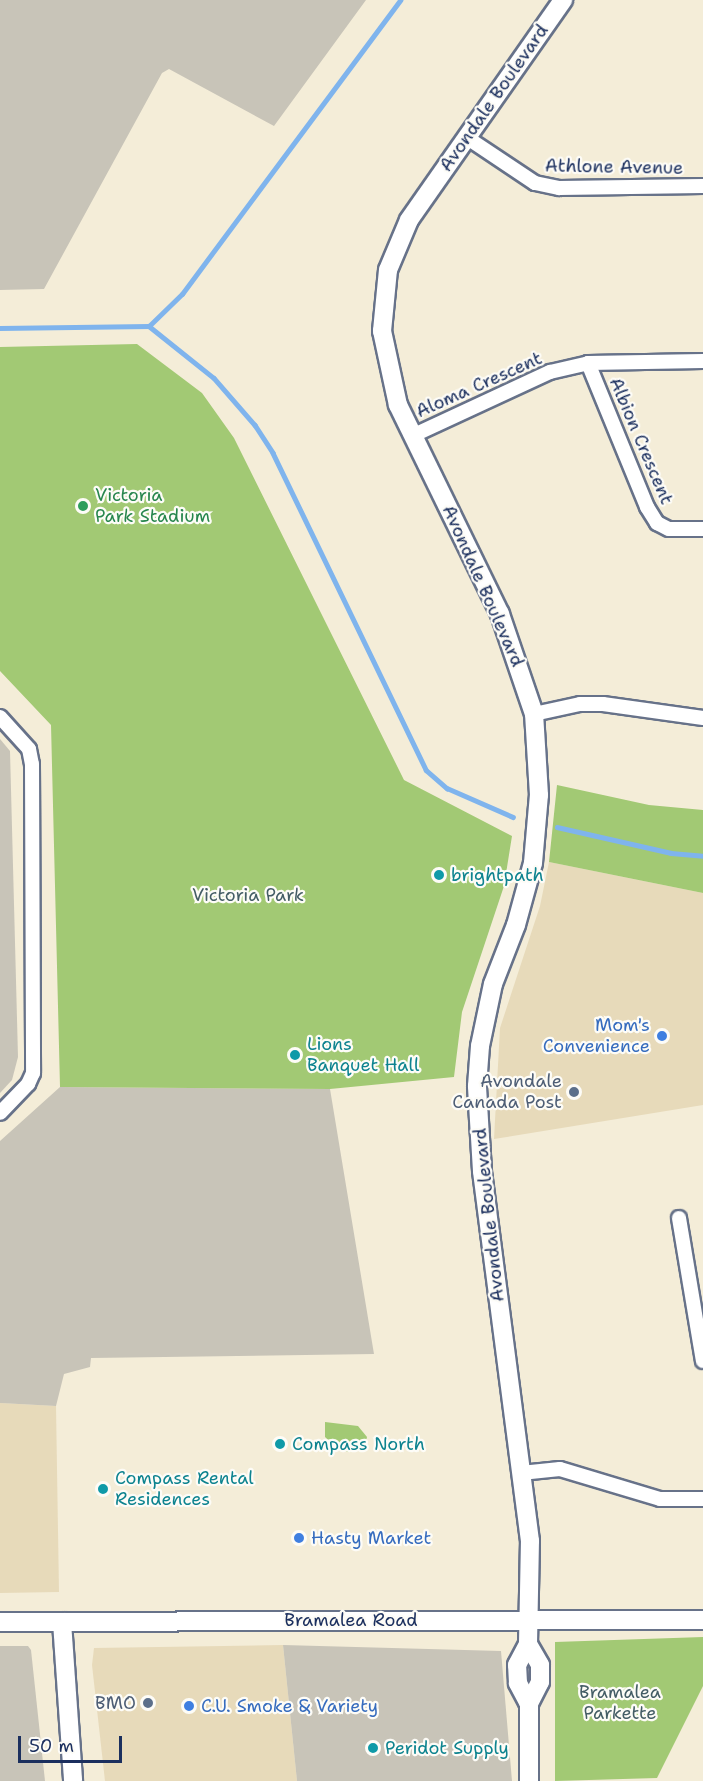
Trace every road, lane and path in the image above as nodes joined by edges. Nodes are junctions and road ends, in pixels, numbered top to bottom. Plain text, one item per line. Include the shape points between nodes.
1 (563, 0) edge
2 (466, 137) junction
3 (703, 186) edge
4 (703, 361) edge
5 (588, 363) junction
6 (414, 435) junction
7 (703, 529) edge
8 (534, 714) junction
9 (0, 717) edge
10 (703, 718) edge
11 (0, 1113) edge
12 (679, 1218) dead end
13 (703, 1361) edge
14 (521, 1473) junction
15 (703, 1499) edge
16 (529, 1620) junction
17 (703, 1620) edge
18 (0, 1622) edge
19 (62, 1622) junction
20 (73, 1781) edge
21 (529, 1781) edge

1 - 2 street, Avondale Boulevard
2 - 3 street, Athlone Avenue via 534,183 560,188
2 - 6 street, Avondale Boulevard via 409,220 388,270 383,298 382,331 389,372 398,405
4 - 5 street, Aloma Crescent
5 - 6 street, Aloma Crescent via 550,372
5 - 7 street, Albion Crescent via 657,523 669,529
6 - 8 street, Avondale Boulevard via 500,614
8 - 10 street via 580,704 603,704
8 - 14 street, Avondale Boulevard via 538,795 532,862 516,925 493,984 480,1046 477,1086 482,1171
9 - 11 street via 29,749 32,764 33,1050 33,1073 28,1083
12 - 13 street
14 - 15 street via 560,1469 660,1499
14 - 16 street, Avondale Boulevard via 530,1541
16 - 17 street, Bramalea Road
16 - 19 street, Bramalea Road
16 - 21 street, Avondale Boulevard via 528,1644 540,1665 540,1682 529,1704
18 - 19 street, Bramalea Road
19 - 20 street

